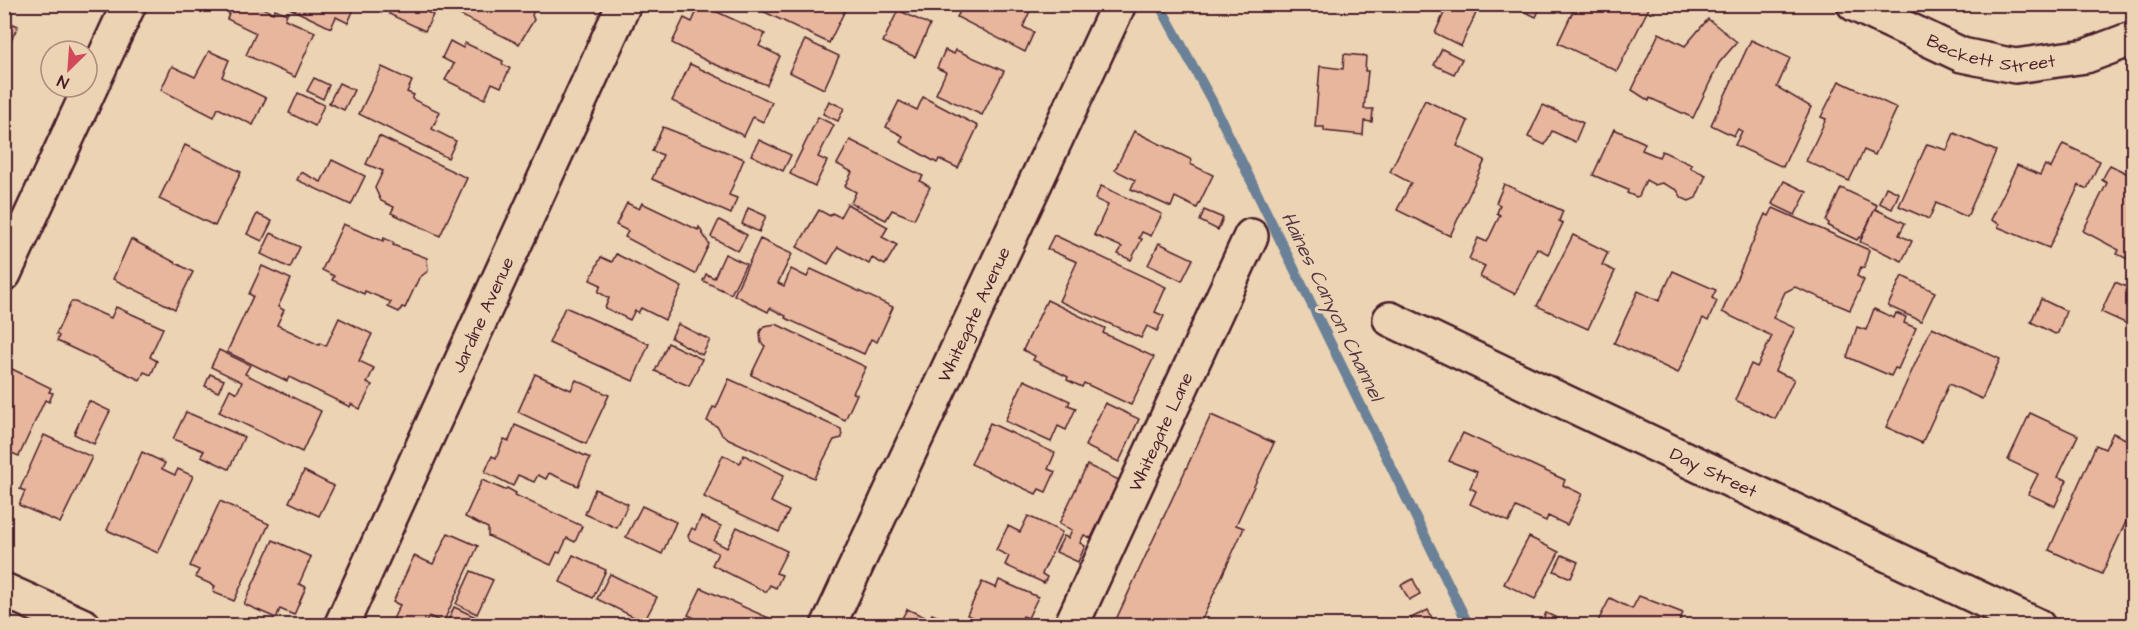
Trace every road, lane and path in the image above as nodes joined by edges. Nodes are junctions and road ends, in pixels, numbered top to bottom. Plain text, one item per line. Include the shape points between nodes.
1 (129, 4) edge
2 (624, 4) edge
3 (1119, 4) edge
4 (1854, 4) edge
5 (2133, 38) edge
6 (1251, 237) dead end
7 (4, 273) edge
8 (1390, 319) dead end
9 (4, 590) edge
10 (84, 626) edge
11 (341, 626) edge
12 (828, 626) edge
13 (1071, 626) edge
14 (2038, 626) edge

1 - 7 street
2 - 11 street, Jardine Avenue
3 - 12 street, Whitegate Avenue
4 - 5 street, Beckett Street via 1962,55 2015,66 2086,56
6 - 13 street, Whitegate Lane
8 - 14 street, Day Street
9 - 10 street

